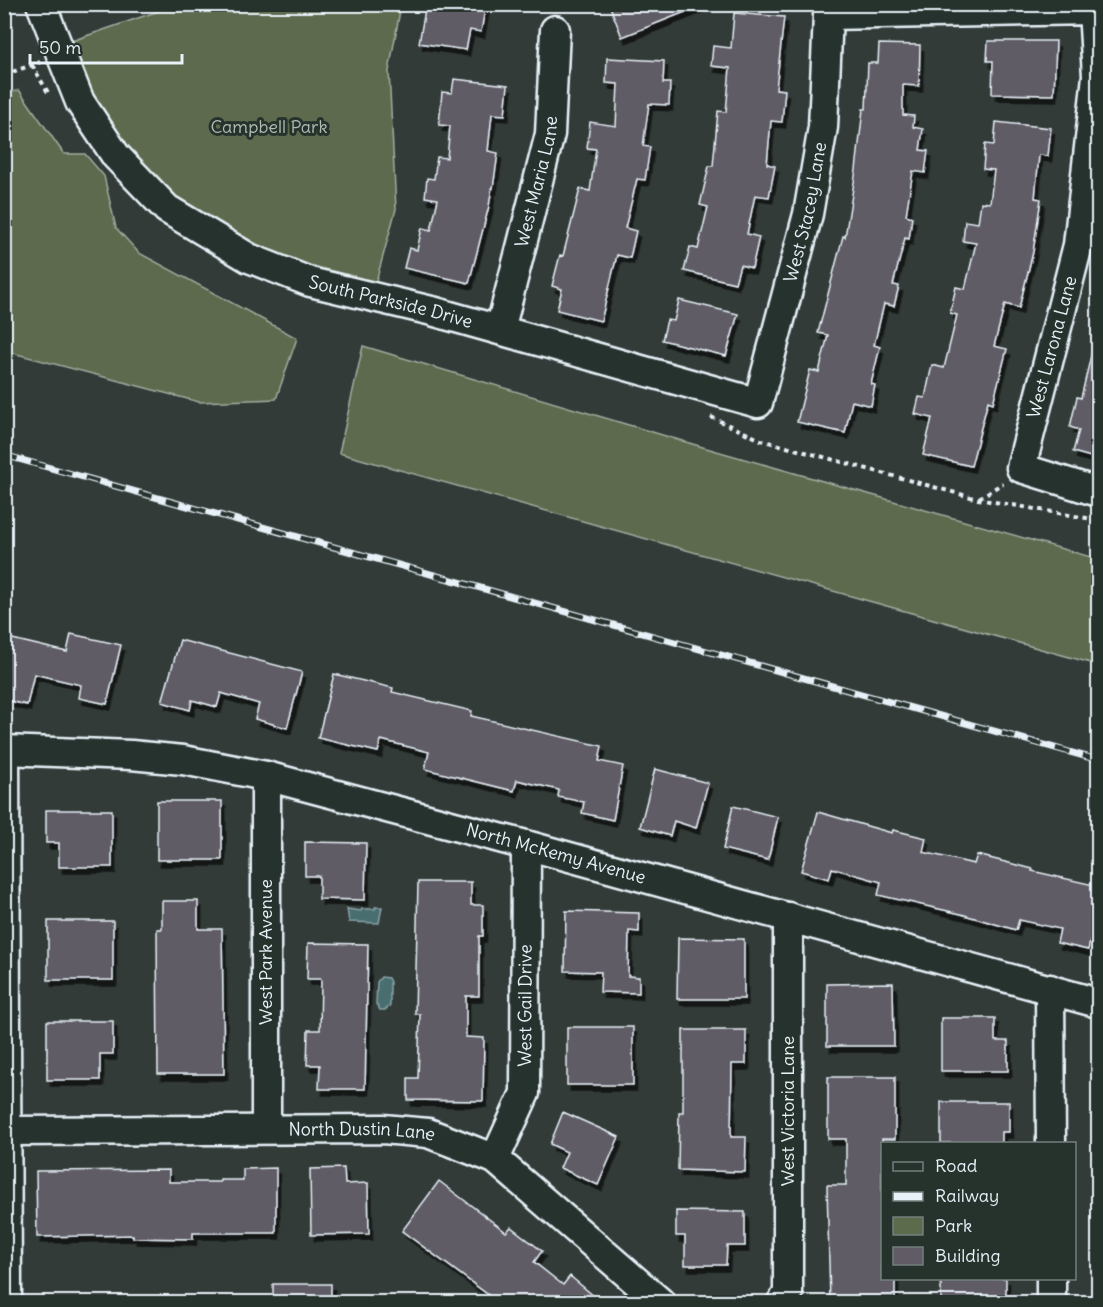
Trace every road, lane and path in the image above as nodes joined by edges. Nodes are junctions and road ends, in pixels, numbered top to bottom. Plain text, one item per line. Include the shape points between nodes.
1 (41, 4) edge
2 (1093, 10) joint
3 (555, 30) dead end
4 (60, 54) junction
5 (4, 75) edge
6 (500, 330) junction
7 (758, 403) joint
8 (1020, 468) junction
9 (1098, 492) edge
10 (978, 499) dead end
11 (5, 750) edge
12 (266, 776) junction
13 (526, 845) junction
14 (788, 917) junction
15 (1050, 989) junction
16 (1098, 1003) edge
17 (266, 1128) junction
18 (5, 1131) edge
19 (1051, 1142) edge
20 (495, 1160) junction
21 (1051, 1280) edge
22 (7, 1302) edge
23 (660, 1302) edge
24 (782, 1302) edge
25 (1051, 1302) edge

1 - 4 street, South Parkside Drive
2 - 7 street, West Stacey Lane via 828,15 823,127 808,214
2 - 8 street, West Larona Lane via 1098,76 1078,245
3 - 6 street, West Maria Lane via 550,134
4 - 5 path
4 - 6 street, South Parkside Drive via 80,102 116,156 167,209 249,258 310,282
6 - 7 street, South Parkside Drive
8 - 9 street
8 - 10 path
11 - 12 street, North McKemy Avenue via 131,754
11 - 18 street
12 - 13 street, North McKemy Avenue
12 - 17 street, West Park Avenue
13 - 14 street, North McKemy Avenue
13 - 20 street, West Gail Drive via 525,1094
14 - 15 street, North McKemy Avenue
14 - 24 street, West Victoria Lane via 788,1294
15 - 16 street, North McKemy Avenue
15 - 19 street
17 - 18 street, North Dustin Lane
17 - 20 street, North Dustin Lane via 428,1133
18 - 22 street
20 - 23 street, North Dustin Lane
21 - 25 street

